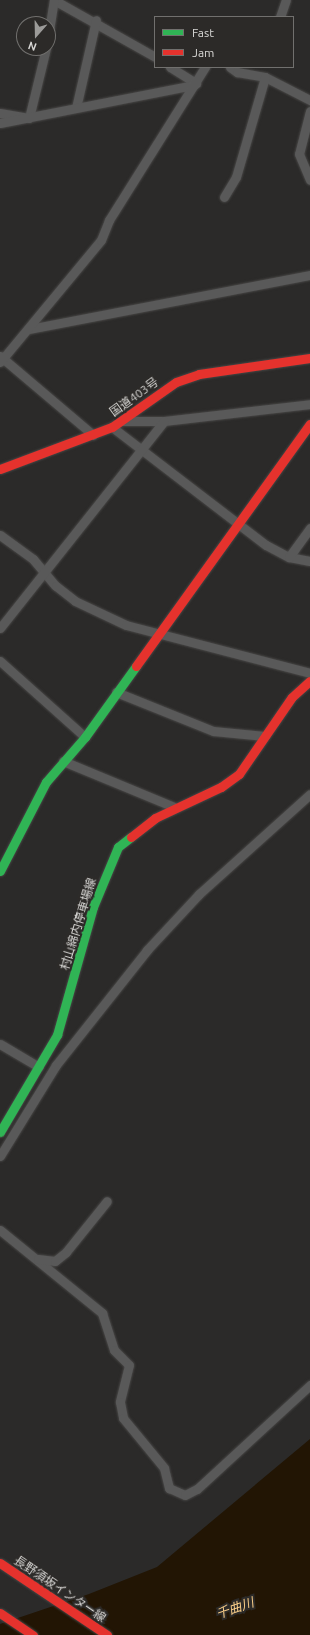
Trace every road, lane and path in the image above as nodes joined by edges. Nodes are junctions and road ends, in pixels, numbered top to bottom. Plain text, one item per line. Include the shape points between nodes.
1 (54, 0) edge
2 (286, 0) edge
3 (51, 16) edge
4 (280, 16) edge
5 (96, 20) junction
6 (44, 56) edge
7 (154, 56) edge
8 (171, 68) edge
9 (204, 68) edge
10 (231, 68) edge
11 (264, 73) edge
12 (195, 84) junction
13 (310, 100) edge
14 (76, 108) junction
15 (310, 111) edge
16 (0, 112) edge
17 (29, 118) junction
18 (0, 123) edge
19 (310, 180) edge
20 (224, 197) dead end
21 (310, 275) edge
22 (29, 329) junction
23 (310, 358) edge
24 (1, 359) edge
25 (310, 404) edge
26 (122, 421) junction
27 (164, 421) junction
28 (310, 424) edge
29 (112, 427) junction
30 (93, 435) junction
31 (141, 449) junction
32 (0, 469) edge
33 (238, 522) junction
34 (310, 528) edge
35 (0, 535) edge
36 (289, 557) junction
37 (310, 561) edge
38 (45, 575) junction
39 (0, 628) edge
40 (159, 634) junction
41 (0, 661) edge
42 (310, 674) edge
43 (310, 681) edge
44 (116, 692) junction
45 (265, 736) junction
46 (85, 737) junction
47 (62, 761) junction
48 (310, 794) edge
49 (174, 807) junction
50 (0, 871) edge
51 (0, 1044) edge
52 (39, 1067) junction
53 (0, 1132) edge
54 (0, 1156) edge
55 (107, 1201) dead end
56 (0, 1230) edge
57 (35, 1258) junction
58 (310, 1385) edge
59 (0, 1563) edge
60 (0, 1612) edge
61 (33, 1635) edge
62 (107, 1635) edge

1 - 3 street
1 - 5 street
2 - 4 street
5 - 7 street
5 - 14 street
6 - 17 street
8 - 12 street
9 - 12 street
10 - 11 street via 237,72
11 - 13 street
11 - 20 street via 236,177
12 - 14 street
12 - 22 street via 109,220 101,240
14 - 17 street
15 - 19 street via 299,154
16 - 17 street
17 - 18 street
21 - 22 street
22 - 24 street
23 - 26 main road, 国道403号 via 199,374 159,391
24 - 30 street
25 - 27 street
26 - 27 street
26 - 29 main road, 国道403号
27 - 31 street
28 - 33 main road
29 - 30 main road, 国道403号
29 - 31 street
30 - 32 main road, 国道403号
31 - 33 street
31 - 38 street
33 - 36 street
33 - 40 main road
34 - 36 street
35 - 38 street via 33,559
36 - 37 street
38 - 39 street
38 - 40 street via 75,601 126,626
40 - 42 street
40 - 44 main road
41 - 46 street
43 - 45 main road, 村山綿内停車場線 via 292,697
44 - 45 street via 213,731
44 - 46 main road
45 - 49 main road, 村山綿内停車場線 via 239,774 222,787
46 - 47 main road
47 - 49 street
47 - 50 main road via 46,782
48 - 54 street via 199,894 147,950 56,1065
49 - 52 main road, 村山綿内停車場線 via 132,834 109,865 57,1035
51 - 52 street
52 - 53 main road, 村山綿内停車場線
55 - 57 street via 79,1239 55,1261
56 - 57 street
57 - 58 street via 102,1313 114,1350 129,1365 120,1402 123,1418 164,1468 169,1488 185,1495 197,1489
59 - 62 main road, 長野須坂インター線
60 - 61 main road

